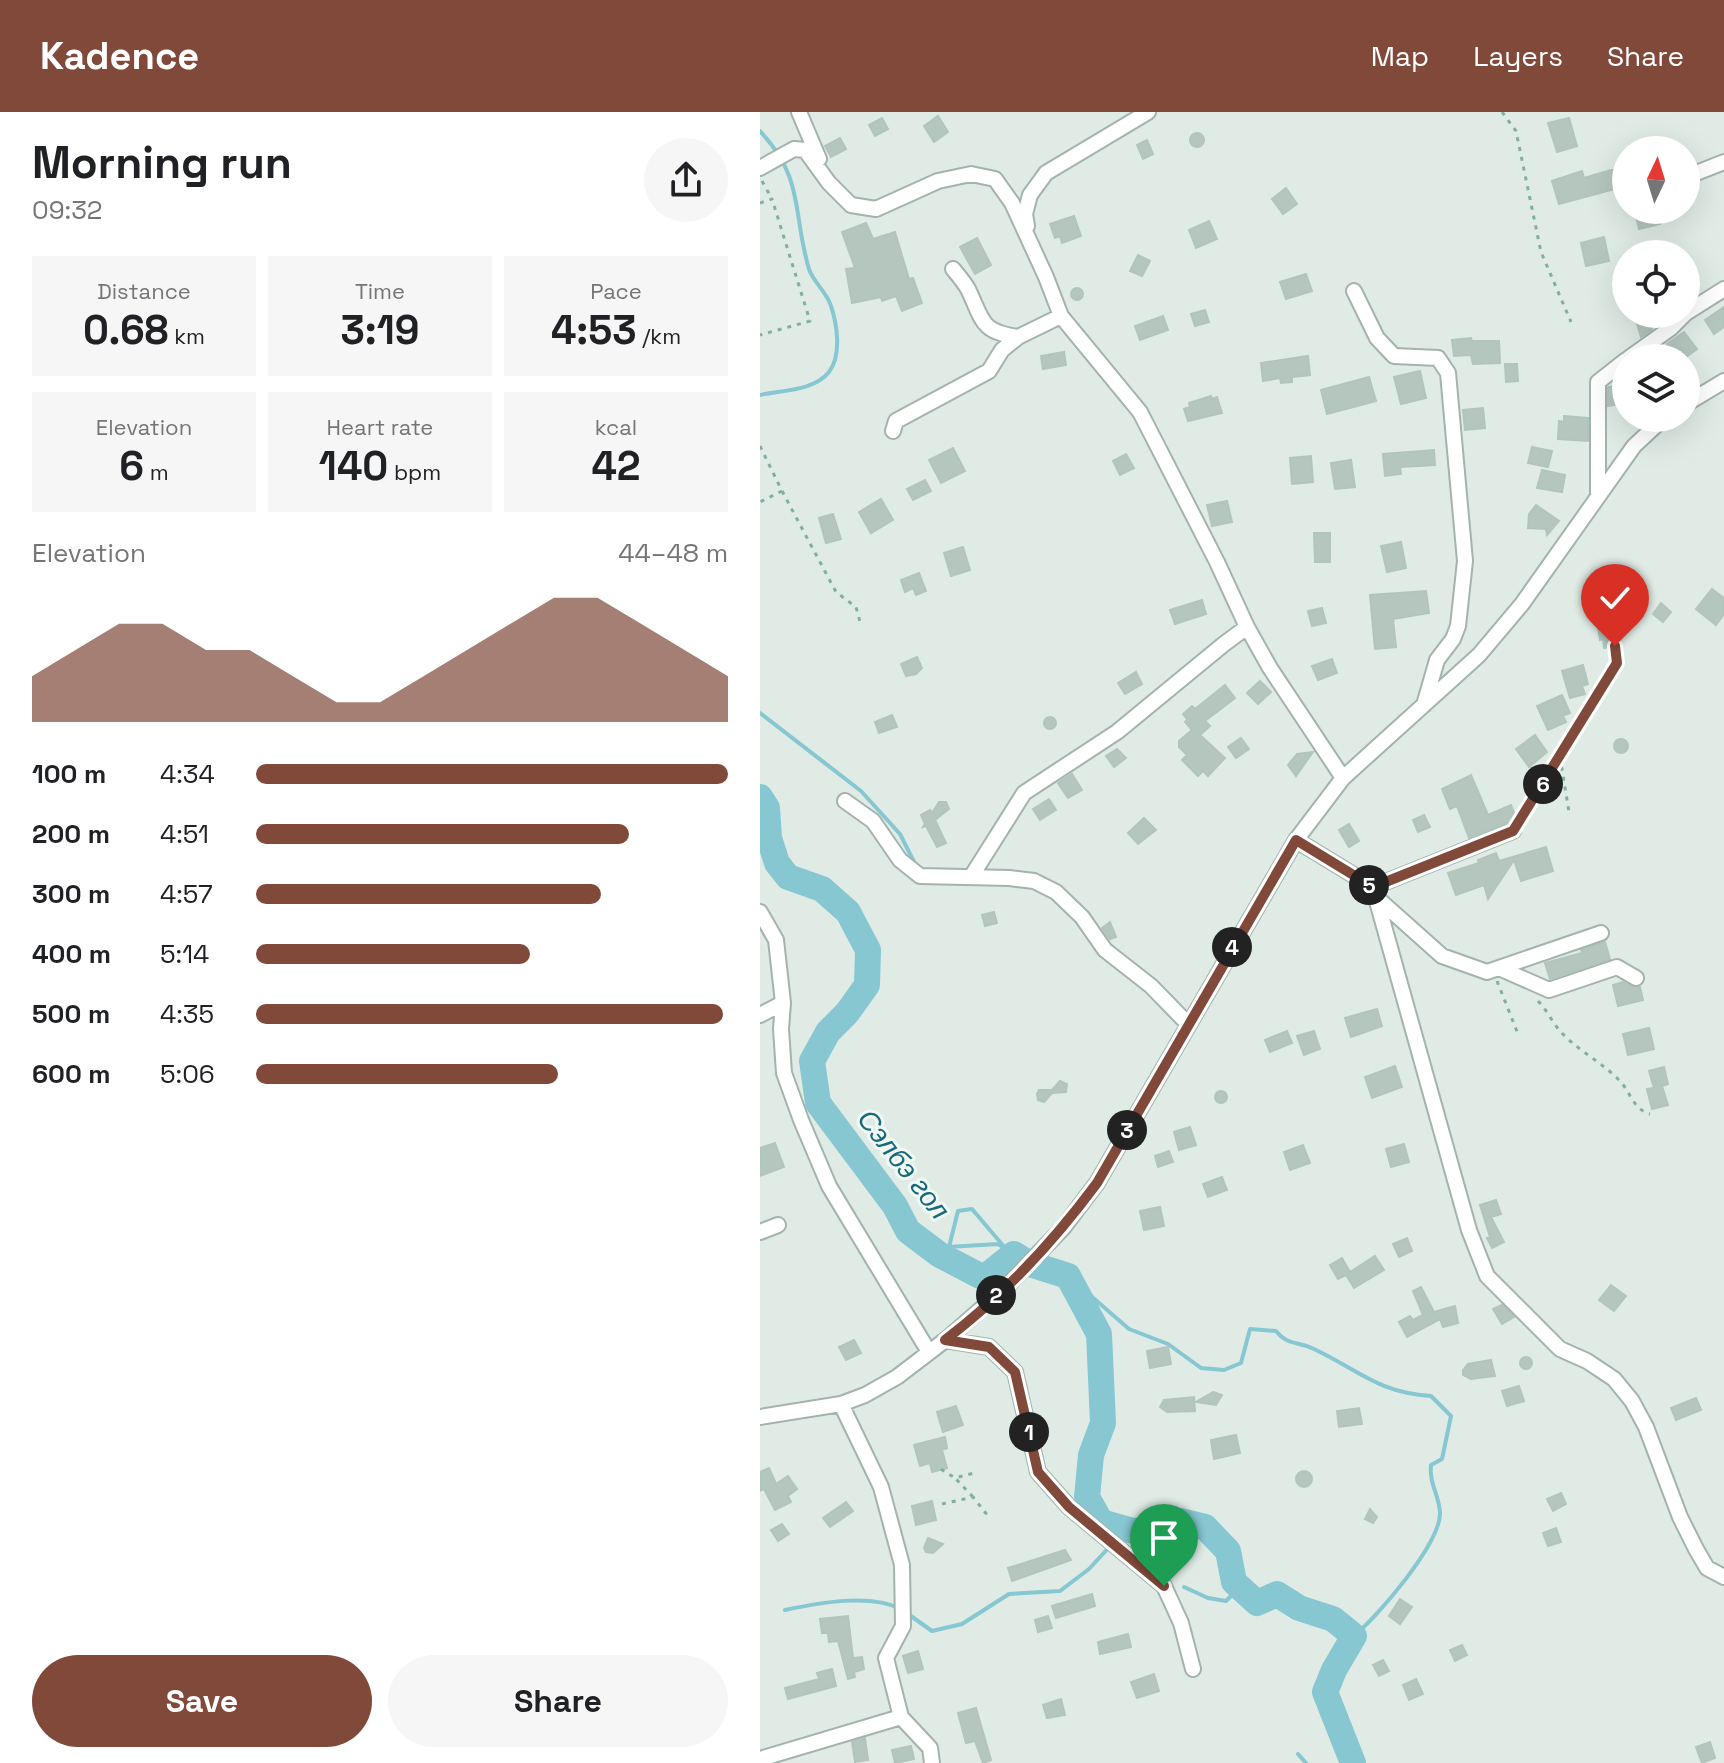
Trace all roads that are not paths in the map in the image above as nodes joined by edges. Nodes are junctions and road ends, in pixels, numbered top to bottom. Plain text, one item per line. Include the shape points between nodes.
1 (799, 112) edge
2 (1148, 112) edge
3 (1724, 162) edge
4 (760, 168) edge
5 (1700, 171) edge
6 (829, 183) junction
7 (1031, 246) junction
8 (953, 269) dead end
9 (1724, 289) edge
10 (1354, 291) dead end
11 (1700, 304) edge
12 (1061, 316) junction
13 (1671, 328) edge
14 (1018, 337) junction
15 (1648, 344) edge
16 (1612, 371) edge
17 (1724, 381) edge
18 (1700, 396) edge
19 (893, 431) dead end
20 (1649, 432) edge
21 (1598, 494) junction
22 (1247, 627) junction
23 (1423, 705) junction
24 (1343, 778) junction
25 (845, 801) dead end
26 (1513, 831) road end
27 (1296, 840) junction
28 (971, 877) junction
29 (1374, 892) junction
30 (760, 912) edge
31 (1601, 933) dead end
32 (1496, 969) junction
33 (1636, 978) dead end
34 (783, 1003) junction
35 (760, 1015) edge
36 (1188, 1024) junction
37 (778, 1225) dead end
38 (760, 1232) edge
39 (945, 1340) junction
40 (929, 1352) junction
41 (841, 1404) junction
42 (760, 1417) edge
43 (1724, 1577) edge
44 (1193, 1669) dead end
45 (901, 1717) junction
46 (760, 1759) edge
47 (932, 1763) edge

1 - 6 street
2 - 7 street via 1046,173 1030,195 1025,214
3 - 5 street
4 - 6 street via 794,149 805,150
6 - 7 street via 851,205 876,209 938,181 971,174 995,179
7 - 12 street
8 - 14 street via 980,320 995,334
9 - 11 street
10 - 23 street via 1377,338 1394,356 1438,358 1448,373 1465,561 1458,626 1437,660
12 - 14 street
12 - 22 street via 1140,412
13 - 15 street
14 - 19 street via 989,371 896,421
16 - 21 street via 1598,382
17 - 18 street
20 - 21 street
21 - 23 street via 1522,604 1479,655
22 - 24 street
22 - 28 street via 1117,732 1024,793
23 - 24 street
24 - 27 street
25 - 28 street via 873,821 900,860 920,876
26 - 29 street
27 - 29 street
27 - 36 street
28 - 36 street via 1034,881 1056,892 1105,950
29 - 32 street via 1442,956 1487,972
29 - 43 street via 1480,1263 1560,1349 1614,1379 1632,1401 1696,1549 1707,1568
30 - 34 street via 776,940
31 - 32 street
32 - 33 street via 1549,990 1617,967
34 - 35 street
34 - 40 street via 784,1073 801,1120 829,1186
36 - 39 street via 1097,1183 1063,1228
37 - 38 street
39 - 40 street
39 - 44 street via 989,1347 1015,1372 1038,1472 1069,1507 1164,1586
40 - 41 street via 897,1377
41 - 42 street
41 - 45 street via 881,1487 902,1565 903,1626 886,1658
45 - 46 street
45 - 47 street via 930,1748

